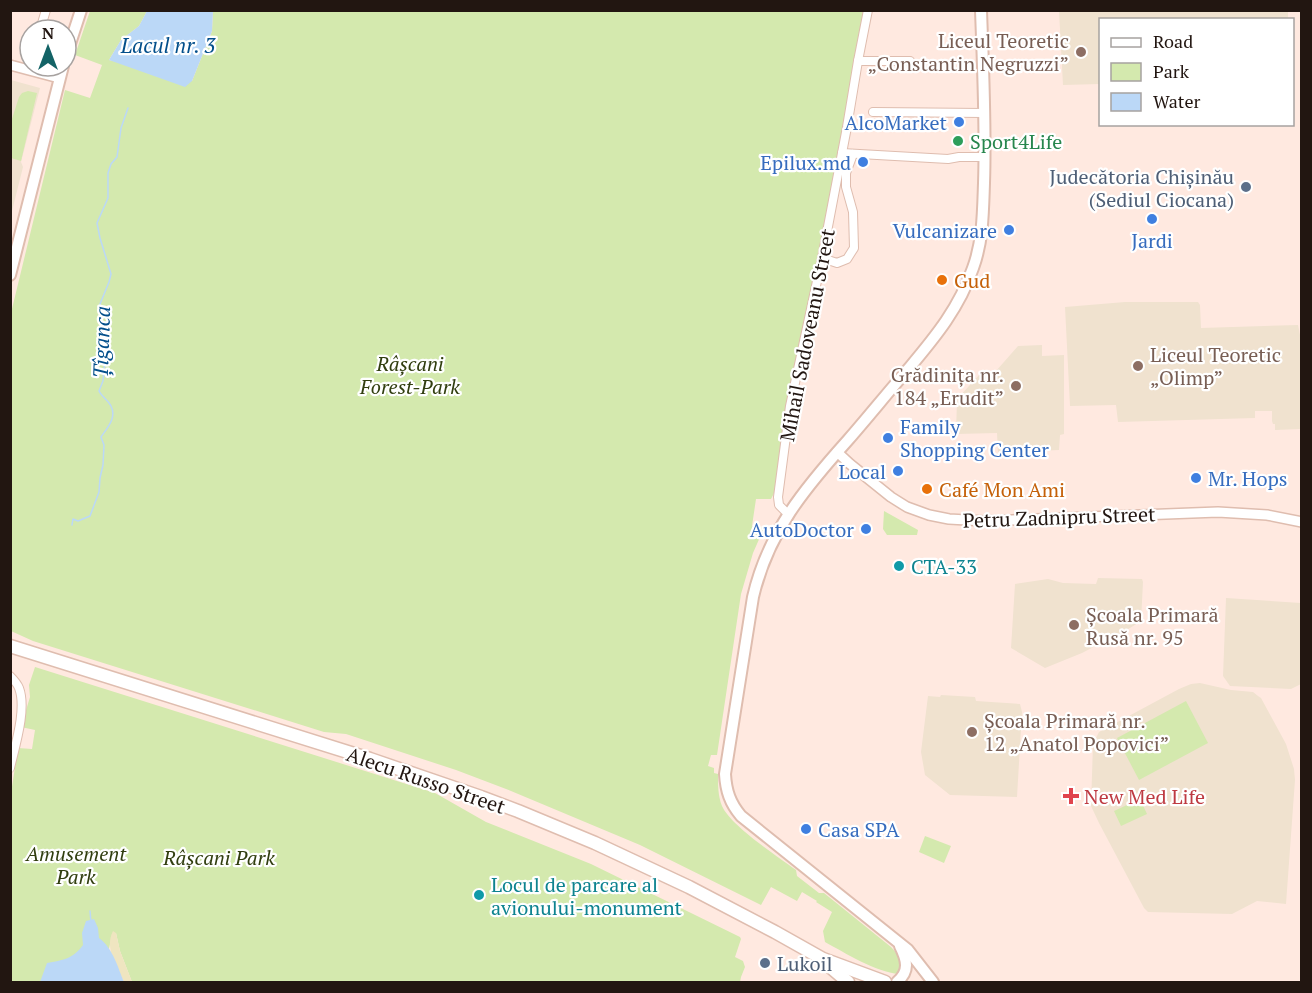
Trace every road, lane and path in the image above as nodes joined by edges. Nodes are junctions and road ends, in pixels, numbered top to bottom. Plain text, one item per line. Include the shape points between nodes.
1 (868, 10) edge
2 (981, 10) edge
3 (858, 61) junction
4 (910, 61) dead end
5 (59, 78) edge
6 (873, 112) dead end
7 (984, 113) junction
8 (842, 153) junction
9 (853, 154) junction
10 (985, 157) junction
11 (822, 258) junction
12 (10, 275) edge
13 (837, 452) junction
14 (788, 514) junction
15 (1302, 522) edge
16 (10, 638) edge
17 (10, 646) edge
18 (30, 652) junction
19 (10, 676) edge
20 (10, 768) edge
21 (898, 943) junction
22 (827, 964) junction
23 (906, 970) junction
24 (928, 978) edge
25 (841, 982) edge
26 (848, 982) edge
27 (876, 982) edge
28 (884, 982) edge
29 (897, 982) edge

1 - 3 street, Mihail Sadoveanu Street
2 - 7 main road
3 - 4 street
3 - 8 street, Mihail Sadoveanu Street
5 - 12 main road
6 - 7 street
7 - 10 main road
8 - 9 street
8 - 11 street, Mihail Sadoveanu Street
9 - 10 street
9 - 11 street via 846,172 846,187 853,212 854,248 837,263
10 - 13 main road via 980,241 974,267 958,302 936,337
11 - 14 street, Mihail Sadoveanu Street via 790,406 778,497 779,505
13 - 14 main road
13 - 15 street, Petru Zadnipru Street via 899,503 948,519 1218,512
14 - 21 main road via 760,570 753,597 725,774 728,793 741,816
16 - 18 main road
17 - 18 main road, Alecu Russo Street
18 - 22 main road, Alecu Russo Street via 370,759 508,808 680,882
19 - 20 street via 20,690 21,704
21 - 23 main road
21 - 24 main road via 908,950
22 - 25 main road
22 - 26 main road, Alecu Russo Street
22 - 28 main road, Alecu Russo Street
23 - 24 main road via 918,967
23 - 29 main road
27 - 28 main road

